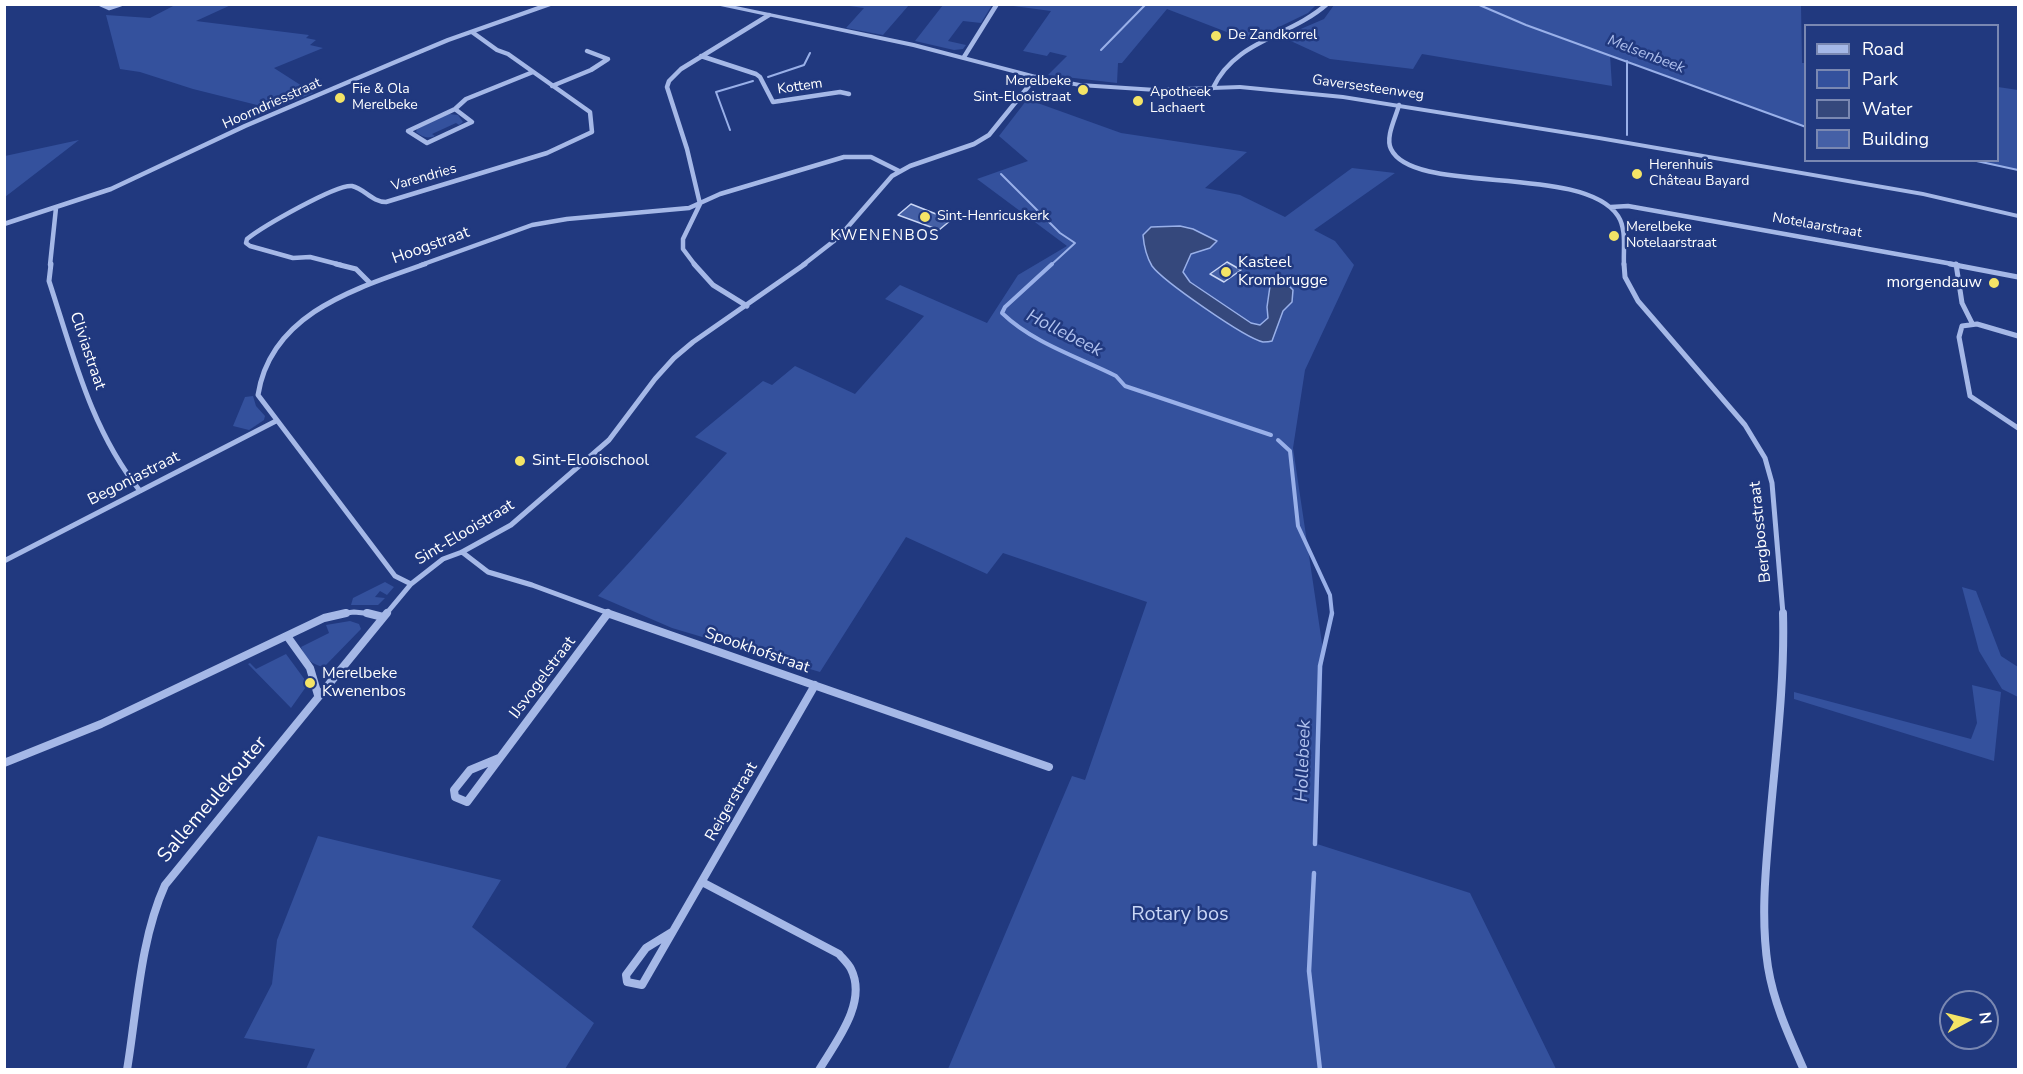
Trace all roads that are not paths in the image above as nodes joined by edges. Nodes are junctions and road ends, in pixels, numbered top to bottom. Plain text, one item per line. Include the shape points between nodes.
1 (100, 4) edge
2 (121, 4) edge
3 (550, 4) edge
4 (714, 4) edge
5 (997, 4) edge
6 (1327, 4) edge
7 (769, 15) junction
8 (472, 32) junction
9 (587, 51) dead end
10 (701, 56) junction
11 (964, 57) junction
12 (533, 72) junction
13 (1036, 77) junction
14 (552, 86) junction
15 (1213, 88) junction
16 (849, 94) dead end
17 (1399, 105) junction
18 (455, 109) junction
19 (899, 171) junction
20 (700, 204) junction
21 (1610, 207) junction
22 (56, 208) junction
23 (2019, 216) edge
24 (4, 224) edge
25 (1956, 264) junction
26 (2019, 277) edge
27 (370, 283) junction
28 (747, 306) junction
29 (1972, 323) junction
30 (2019, 336) edge
31 (276, 421) junction
32 (2019, 428) edge
33 (140, 491) junction
34 (462, 552) junction
35 (4, 561) edge
36 (411, 584) junction
37 (608, 613) junction
38 (383, 617) junction
39 (287, 636) junction
40 (815, 685) junction
41 (318, 695) junction
42 (499, 758) junction
43 (4, 764) edge
44 (1049, 767) dead end
45 (702, 882) junction
46 (672, 932) junction
47 (127, 1070) edge
48 (819, 1070) edge
49 (1804, 1070) edge

1 - 2 street via 109,8
3 - 8 street, Hoorndriesstraat
4 - 7 street, Gaversesteenweg
5 - 11 street
6 - 15 street via 1318,15 1257,44 1234,60
7 - 10 street
7 - 11 street, Gaversesteenweg
8 - 12 street, Varendries
8 - 22 street, Hoorndriesstraat via 284,109 127,182
9 - 14 street via 608,59
10 - 16 street, Kottem via 756,74 773,102
10 - 20 street via 674,74 667,87
11 - 13 street, Gaversesteenweg
12 - 14 street, Varendries
12 - 18 street via 466,99
13 - 15 street, Gaversesteenweg via 1134,90
13 - 19 street, Sint-Elooistraat via 995,131 982,140
14 - 27 street, Varendries via 590,112 592,132 587,136 539,156 386,202 376,202 356,188 345,187 294,210 247,239 250,246 271,252 356,269
15 - 17 street, Gaversesteenweg via 1283,91
17 - 21 street via 1390,144 1397,159 1406,165 1565,189
17 - 23 street, Gaversesteenweg via 1923,194
18 - 18 street via 472,122 427,143 408,131
19 - 20 street, Hoogstraat via 871,157 844,157 720,194
19 - 28 street, Sint-Elooistraat via 839,237
20 - 27 street, Hoogstraat via 532,225
20 - 28 street via 683,239 685,255 713,285
21 - 25 street, Notelaarstraat via 1628,206
21 - 49 street, Bergbosstraat via 1623,223 1628,284 1745,425 1765,458 1772,483 1784,650 1764,929 1767,968 1779,1013
22 - 24 street, Hoorndriesstraat
22 - 33 street, Cliviastraat via 58,227 50,281 101,430 121,468
25 - 26 street, Notelaarstraat
25 - 29 street via 1962,307
27 - 31 street, Hoogstraat via 326,304 283,338 258,395
28 - 34 street, Sint-Elooistraat via 674,358 586,463 511,525
29 - 30 street
29 - 32 street via 1962,326 1959,336 1970,396
31 - 33 street, Begoniastraat
31 - 36 street, Hoogstraat via 395,576
33 - 35 street, Begoniastraat
34 - 36 street, Sint-Elooistraat via 443,559
34 - 37 street, Spookhofstraat via 488,572
36 - 38 street, Sint-Elooistraat
37 - 40 street, Spookhofstraat
37 - 42 street, IJsvogelstraat
38 - 39 street via 366,611 340,612
38 - 41 street, Sallemeulekouter
39 - 41 street via 310,668
39 - 43 street via 101,724
40 - 44 street, Spookhofstraat
40 - 45 street, Reigerstraat
41 - 47 street, Sallemeulekouter via 165,885 148,939
42 - 42 street, IJsvogelstraat via 467,802 455,797 454,790 470,771
45 - 46 street, Reigerstraat
45 - 48 street via 839,954 851,969 855,989 851,1012
46 - 46 street, Reigerstraat via 642,986 627,982 626,975 646,948

